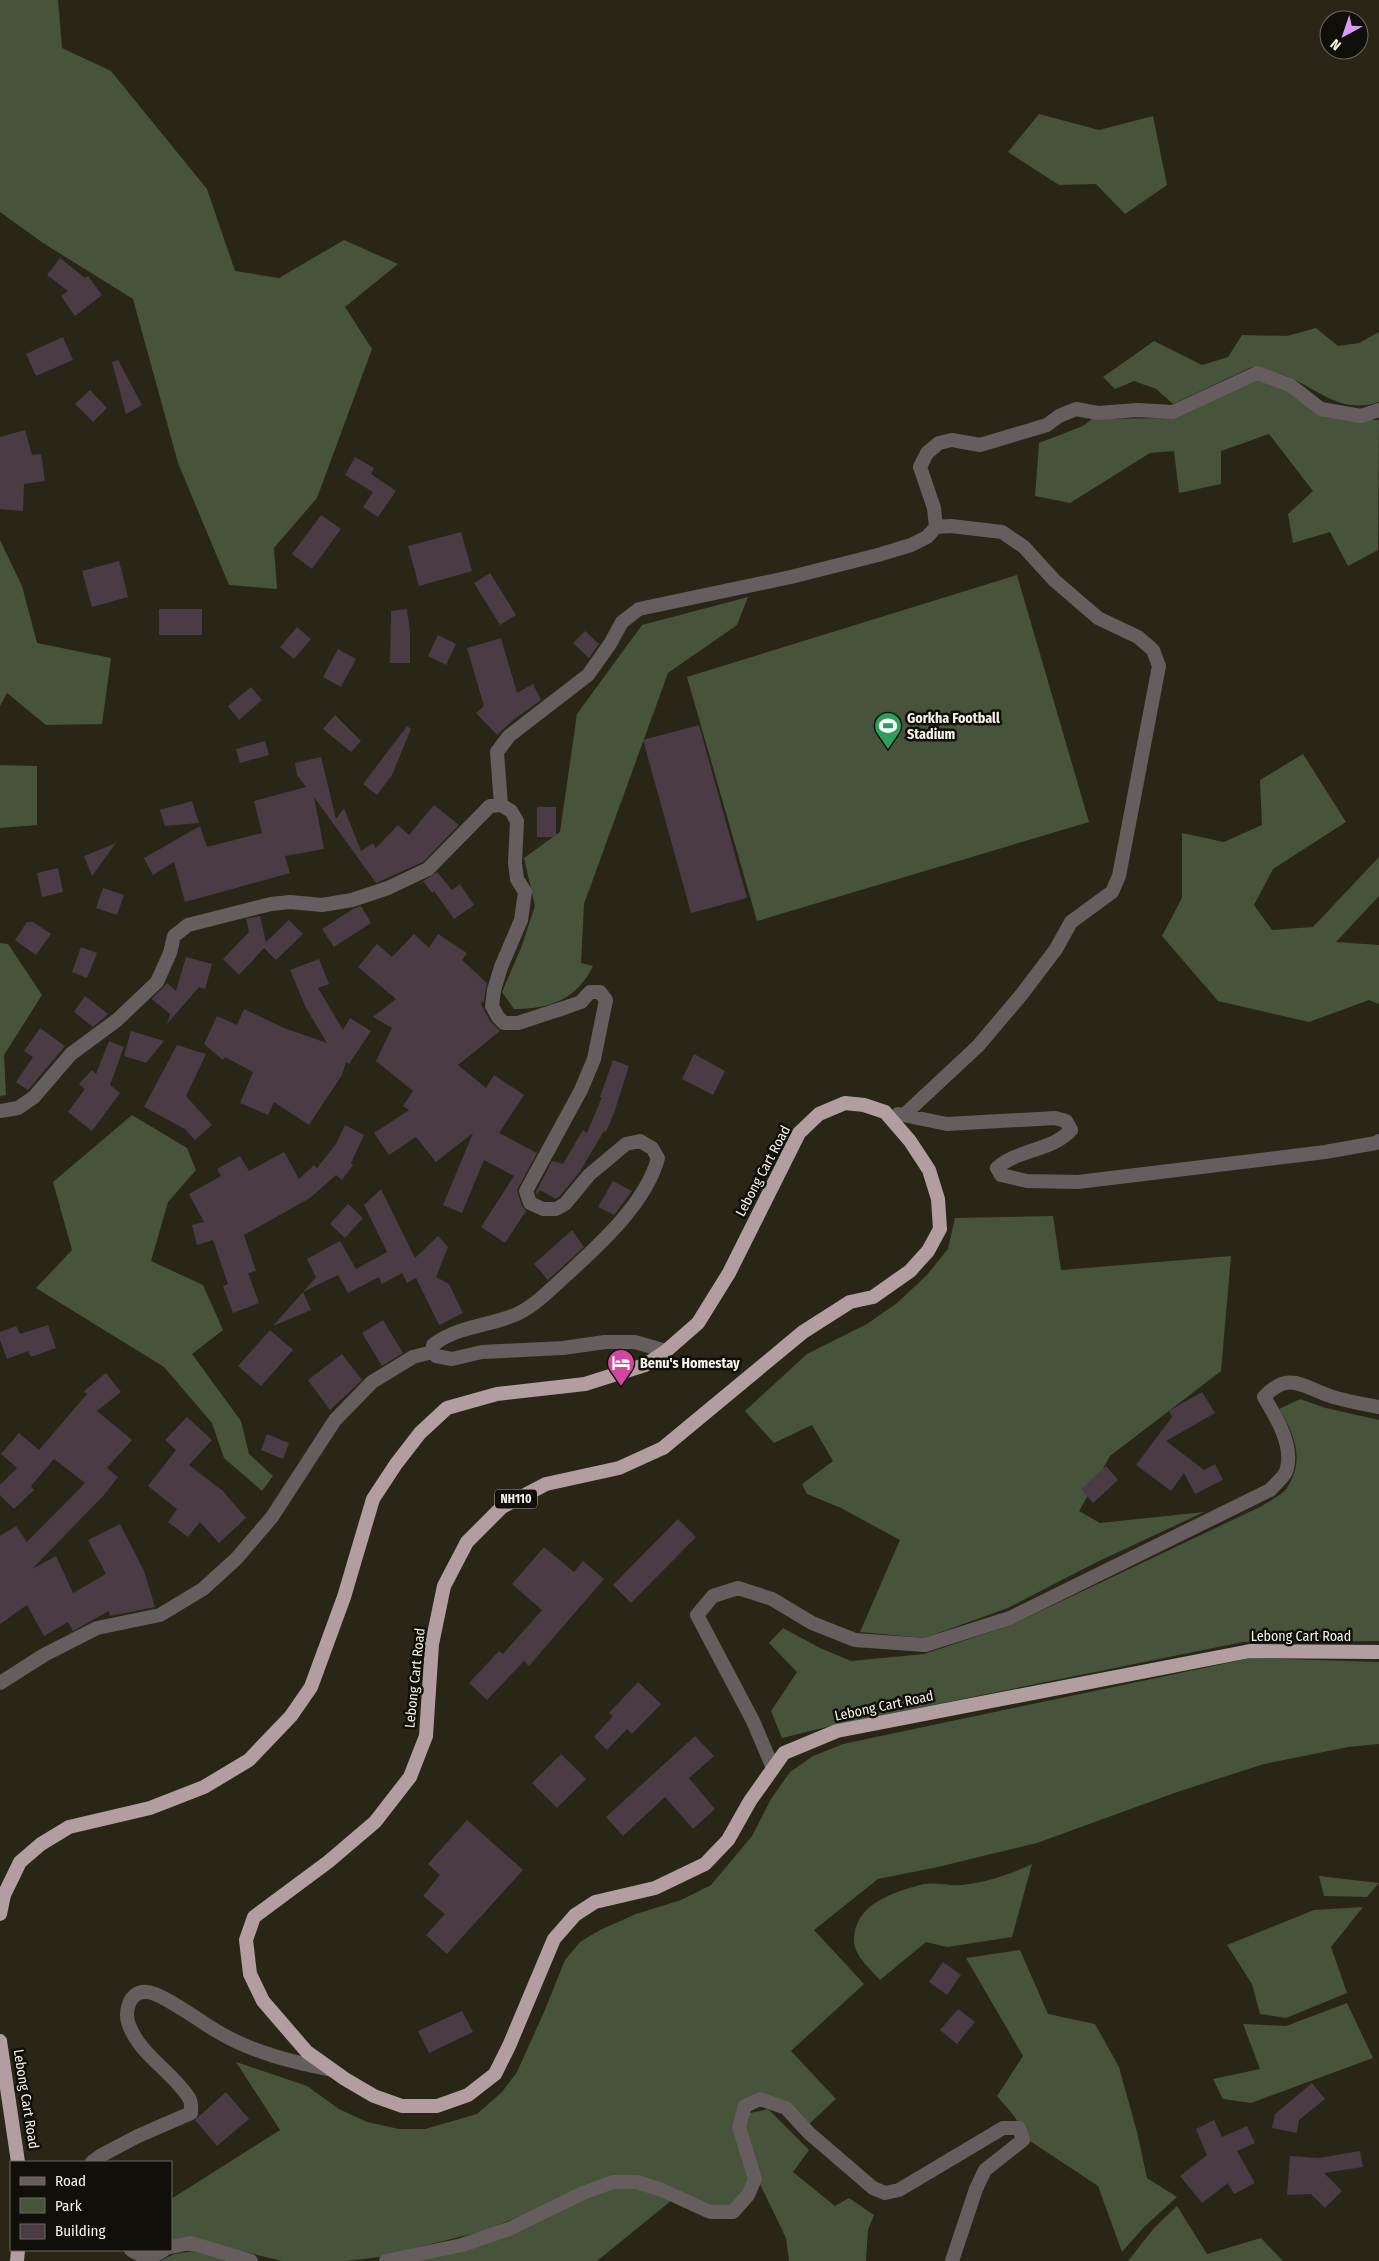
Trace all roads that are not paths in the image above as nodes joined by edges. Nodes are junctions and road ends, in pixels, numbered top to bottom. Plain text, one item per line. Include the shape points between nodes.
1 (1379, 410) edge
2 (936, 528) junction
3 (500, 805) junction
4 (0, 1111) edge
5 (885, 1112) junction
6 (904, 1115) junction
7 (1379, 1141) edge
8 (666, 1351) junction
9 (432, 1352) junction
10 (1379, 1407) edge
11 (1379, 1652) edge
12 (0, 1683) edge
13 (773, 1768) junction
14 (0, 1914) edge
15 (0, 2040) edge
16 (332, 2070) junction
17 (18, 2161) edge
18 (93, 2161) edge
19 (172, 2247) edge
20 (133, 2251) edge
21 (162, 2251) edge
22 (147, 2260) edge
23 (251, 2261) edge
24 (386, 2261) edge
25 (952, 2261) edge

1 - 2 street via 1361,416 1321,409 1290,385 1257,372 1173,412 1076,409 1047,425 980,445 952,440 938,443 927,453 920,467 934,508
2 - 3 street via 911,545 870,558 639,610 622,622 588,675 509,736 497,752
2 - 6 street via 950,526 1002,532 1024,547 1054,580 1098,618 1138,637 1153,650 1159,666 1119,876 1112,892 1071,922 1056,949 978,1046
3 - 4 street via 490,806 476,818 428,869 388,888 352,900 322,905 271,904 188,925 174,936 157,982 117,1020 71,1054 34,1097 18,1108
3 - 9 street via 511,811 517,821 515,862 517,879 525,892 522,920 501,967 492,1006 504,1023 518,1023 581,1002 590,992 600,992 606,1000 594,1058 581,1090 526,1191 530,1203 542,1209 556,1209 565,1204 589,1175 626,1144 640,1141 652,1148 658,1158 654,1172 626,1214 601,1243 540,1299 518,1314 444,1336 433,1345
5 - 6 street
5 - 8 highway, Lebong Cart Road via 845,1103 819,1114 799,1133 729,1274 698,1323
5 - 16 highway, Lebong Cart Road / NH110 via 929,1170 938,1199 940,1228 928,1251 910,1271 873,1297 850,1302 803,1332 663,1448 619,1468 546,1484 502,1507 467,1542 444,1586 432,1644 426,1736 410,1777 375,1822 254,1917 246,1940 250,1974 263,2001 307,2052
6 - 7 street via 947,1124 1055,1118 1066,1121 1072,1130 1064,1138 1006,1160 997,1168 1001,1175 1027,1182 1078,1182 1325,1152
8 - 9 street via 635,1342 605,1342 563,1348 482,1352 452,1359
8 - 14 highway, Lebong Cart Road via 645,1365 585,1384 497,1394 447,1408 420,1433 373,1499 329,1643 311,1686 291,1716 249,1760 204,1787 150,1808 68,1827 40,1844 20,1862 4,1895
9 - 12 street via 414,1357 372,1382 347,1407 335,1420 272,1517 238,1558 202,1589 160,1615 97,1628 44,1655
10 - 13 street via 1330,1396 1297,1382 1274,1386 1264,1397 1288,1446 1288,1470 1270,1490 1010,1618 926,1645 855,1640 812,1623 772,1599 738,1588 713,1596 697,1615 753,1721
11 - 13 highway, Lebong Cart Road / NH110 via 1250,1651 837,1731 784,1753
13 - 16 highway, Lebong Cart Road / NH110 via 728,1840 705,1864 655,1888 596,1902 575,1915 554,1939 510,2046 495,2074 468,2095 437,2106 402,2106 374,2096
15 - 17 highway, Lebong Cart Road
16 - 18 street via 291,2062 251,2047 221,2034 148,1991 138,1994 127,2008 130,2027 191,2100 191,2113
19 - 23 street via 191,2243
20 - 22 street
21 - 22 street
24 - 25 street via 462,2245 509,2229 613,2182 637,2182 710,2212 733,2212 748,2195 755,2179 739,2127 746,2106 760,2099 786,2108 809,2133 872,2188 885,2193 907,2186 1003,2128 1019,2128 1023,2140 985,2170

